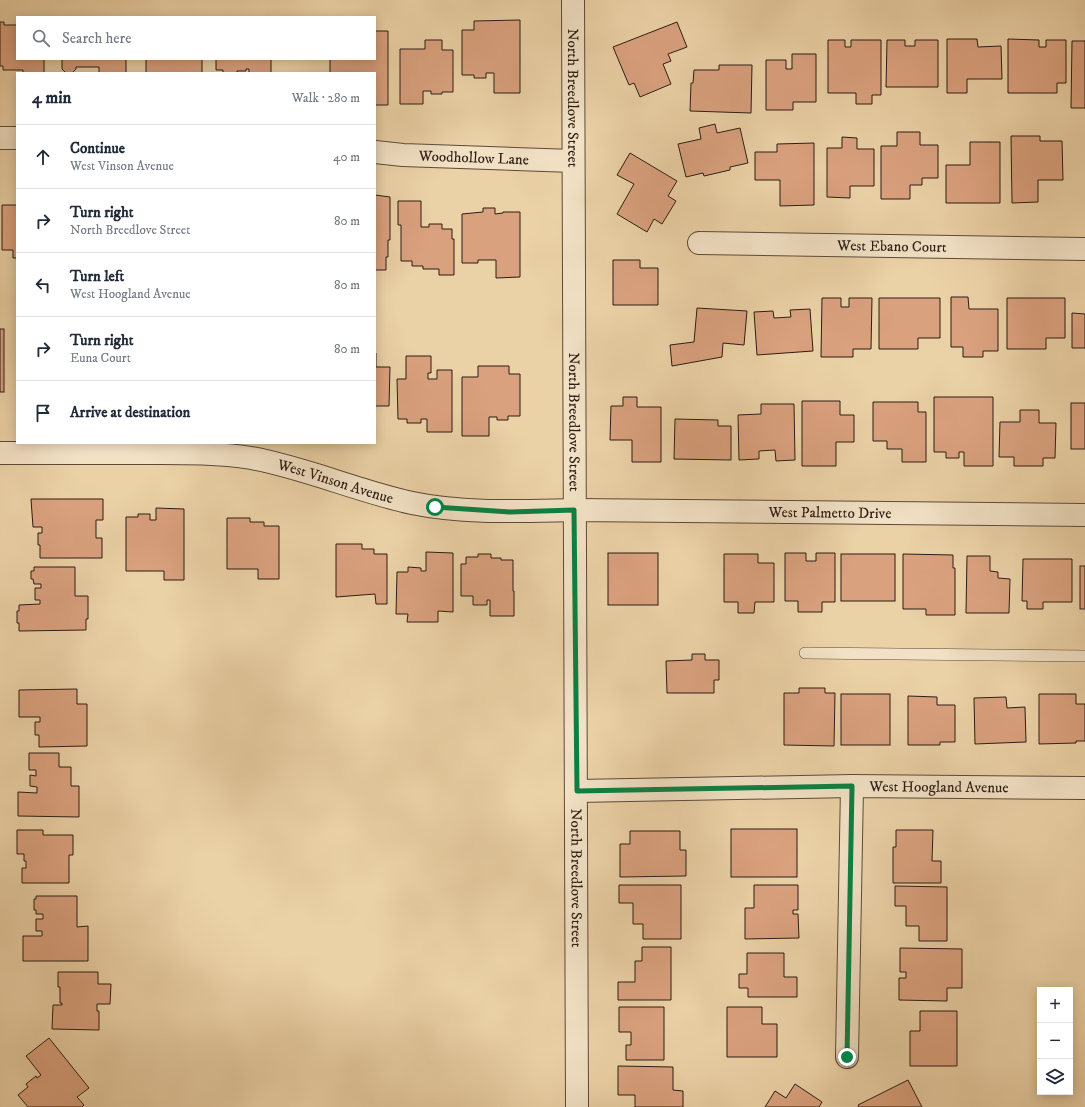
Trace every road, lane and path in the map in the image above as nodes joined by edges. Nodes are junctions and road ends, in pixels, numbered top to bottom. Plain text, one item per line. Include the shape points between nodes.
1 (573, 0) edge
2 (0, 138) edge
3 (16, 138) edge
4 (376, 152) edge
5 (573, 161) junction
6 (698, 244) dead end
7 (1085, 249) edge
8 (0, 452) edge
9 (574, 510) junction
10 (1085, 515) edge
11 (805, 653) dead end
12 (1085, 656) edge
13 (852, 786) junction
14 (1085, 788) edge
15 (577, 791) junction
16 (847, 1057) dead end
17 (577, 1107) edge

1 - 5 street, North Breedlove Street
2 - 3 street
4 - 5 street, Woodhollow Lane
5 - 9 street, North Breedlove Street
6 - 7 street, West Ebano Court
8 - 9 street, West Vinson Avenue via 222,455 278,464 359,489 435,507 510,512
9 - 10 street, West Palmetto Drive
9 - 15 street, North Breedlove Street
11 - 12 lane
13 - 14 street, West Hoogland Avenue
13 - 15 street, West Hoogland Avenue
13 - 16 street
15 - 17 street, North Breedlove Street

